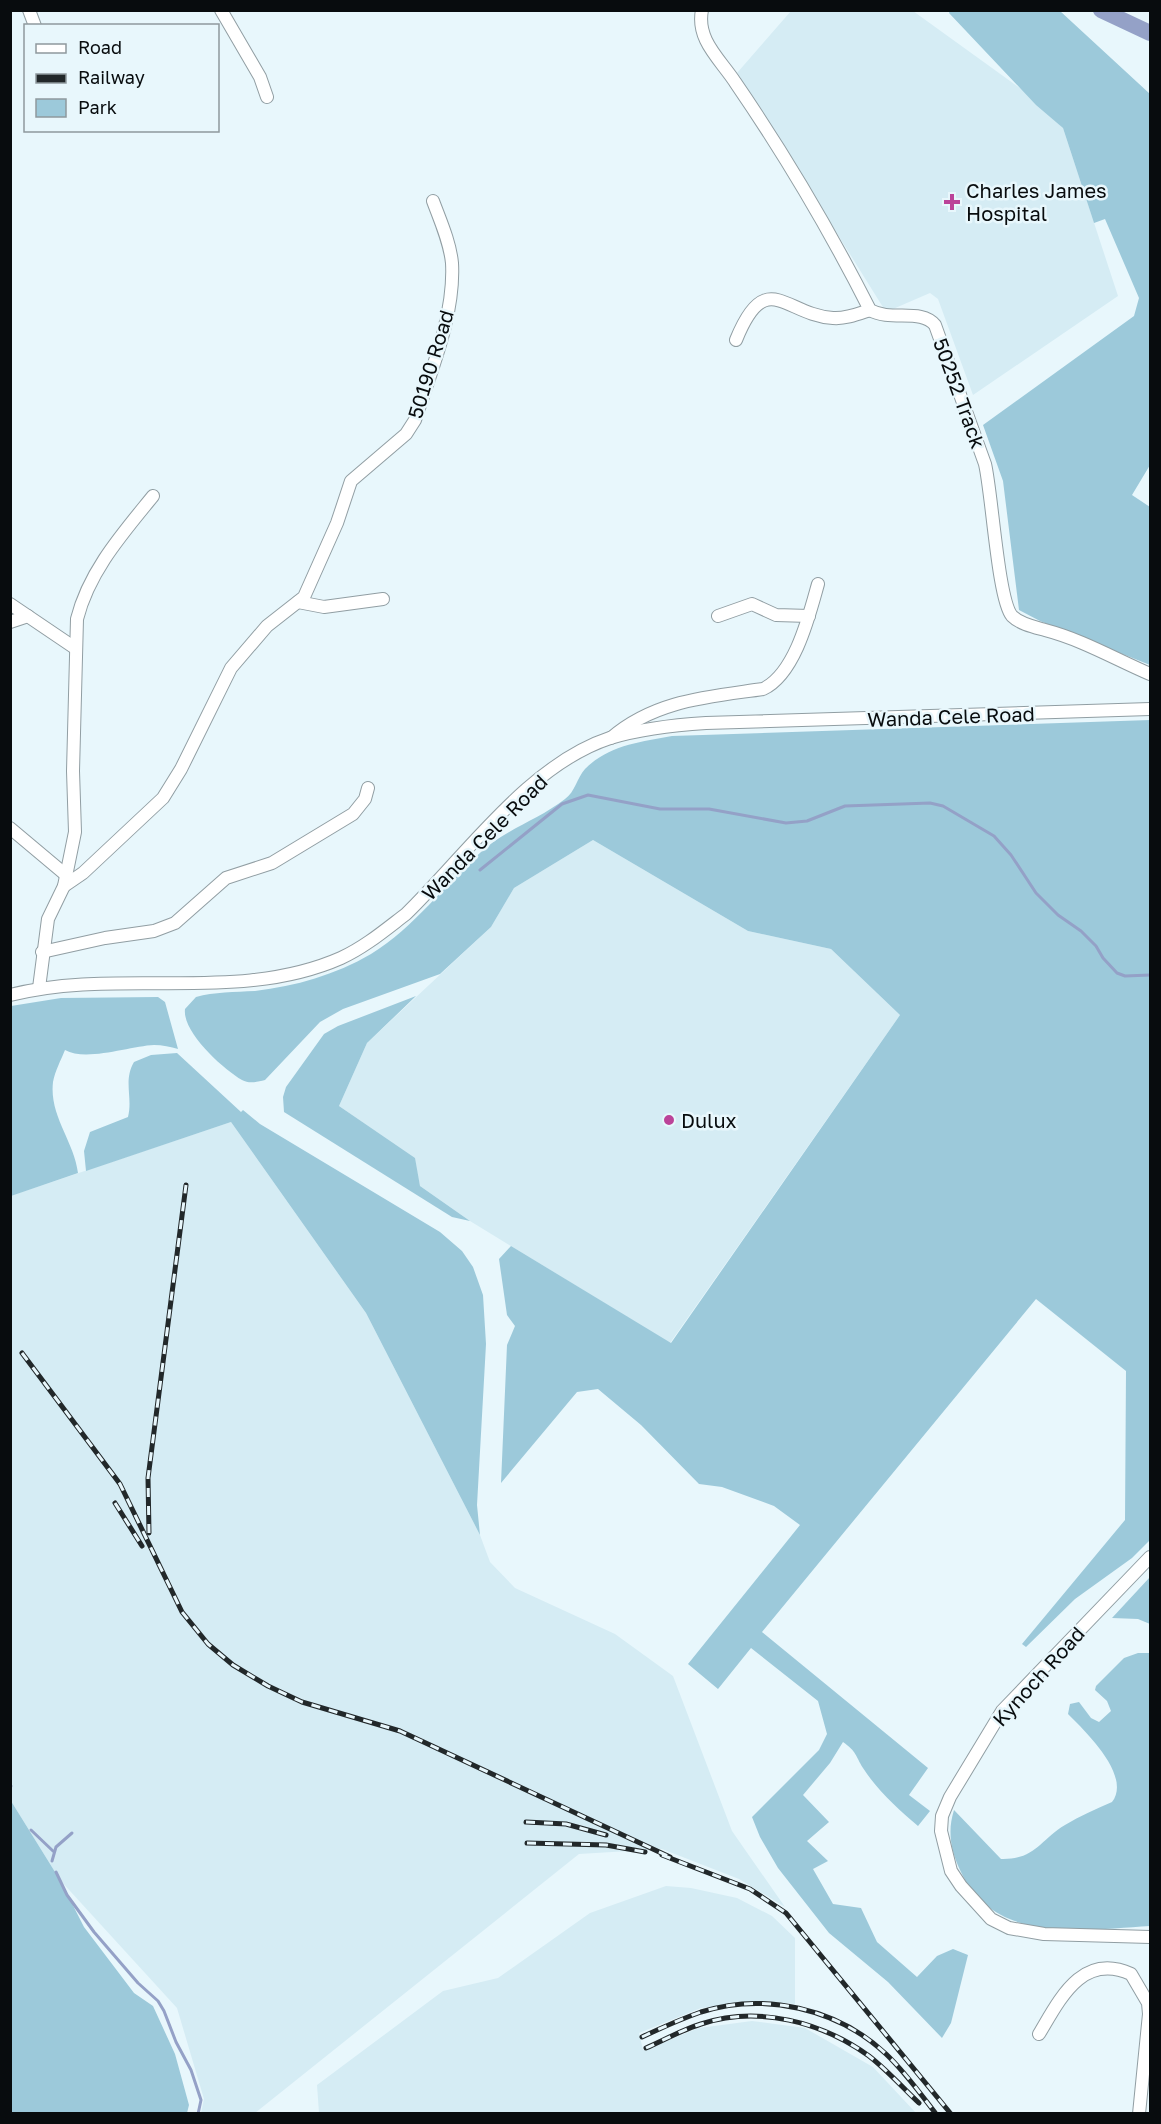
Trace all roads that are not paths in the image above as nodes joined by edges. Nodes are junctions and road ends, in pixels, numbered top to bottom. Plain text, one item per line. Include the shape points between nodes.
1 (221, 10) edge
2 (702, 10) edge
3 (267, 97) dead end
4 (433, 201) dead end
5 (870, 310) junction
6 (736, 340) dead end
7 (153, 496) dead end
8 (818, 584) dead end
9 (383, 599) dead end
10 (298, 602) junction
11 (10, 604) edge
12 (718, 615) dead end
13 (28, 616) junction
14 (809, 616) junction
15 (10, 622) edge
16 (75, 648) junction
17 (1150, 674) edge
18 (1150, 709) edge
19 (610, 738) junction
20 (368, 788) dead end
21 (10, 828) edge
22 (65, 881) junction
23 (42, 952) junction
24 (39, 988) junction
25 (10, 996) edge
26 (1150, 1557) edge
27 (1150, 1936) edge
28 (1040, 2034) dead end
29 (1139, 2114) edge

1 - 3 street via 256,69
2 - 5 street via 702,35 787,159
4 - 10 street, 50190 Road via 449,248 451,280 444,324 424,394 411,427 351,481 312,582
5 - 6 street via 836,319 771,298 752,311
5 - 17 street, 50252 Track via 892,317 922,316 935,325 985,464 1002,586 1012,615 1027,625 1083,642
7 - 16 street via 106,556 83,598
8 - 14 street
9 - 10 street via 324,607
10 - 22 street, 50190 Road via 267,626 231,668 163,798 83,873
11 - 13 street
12 - 14 street via 752,604 776,615
13 - 15 street
13 - 16 street
14 - 19 street via 793,654 773,684 666,706 629,722
16 - 22 street via 75,832
18 - 19 street, Wanda Cele Road via 686,724
19 - 24 street, Wanda Cele Road via 544,776 406,914 343,957 298,973 256,980
20 - 23 street via 353,814 273,863 226,878 185,916 166,927
21 - 22 street
22 - 23 street via 48,919
23 - 24 street
24 - 25 street, Wanda Cele Road
26 - 27 street, Kynoch Road via 1002,1711 950,1797 941,1831 951,1870 991,1919 1009,1928 1044,1935
28 - 29 street via 1076,1979 1109,1967 1131,1974 1148,2003 1149,2014

